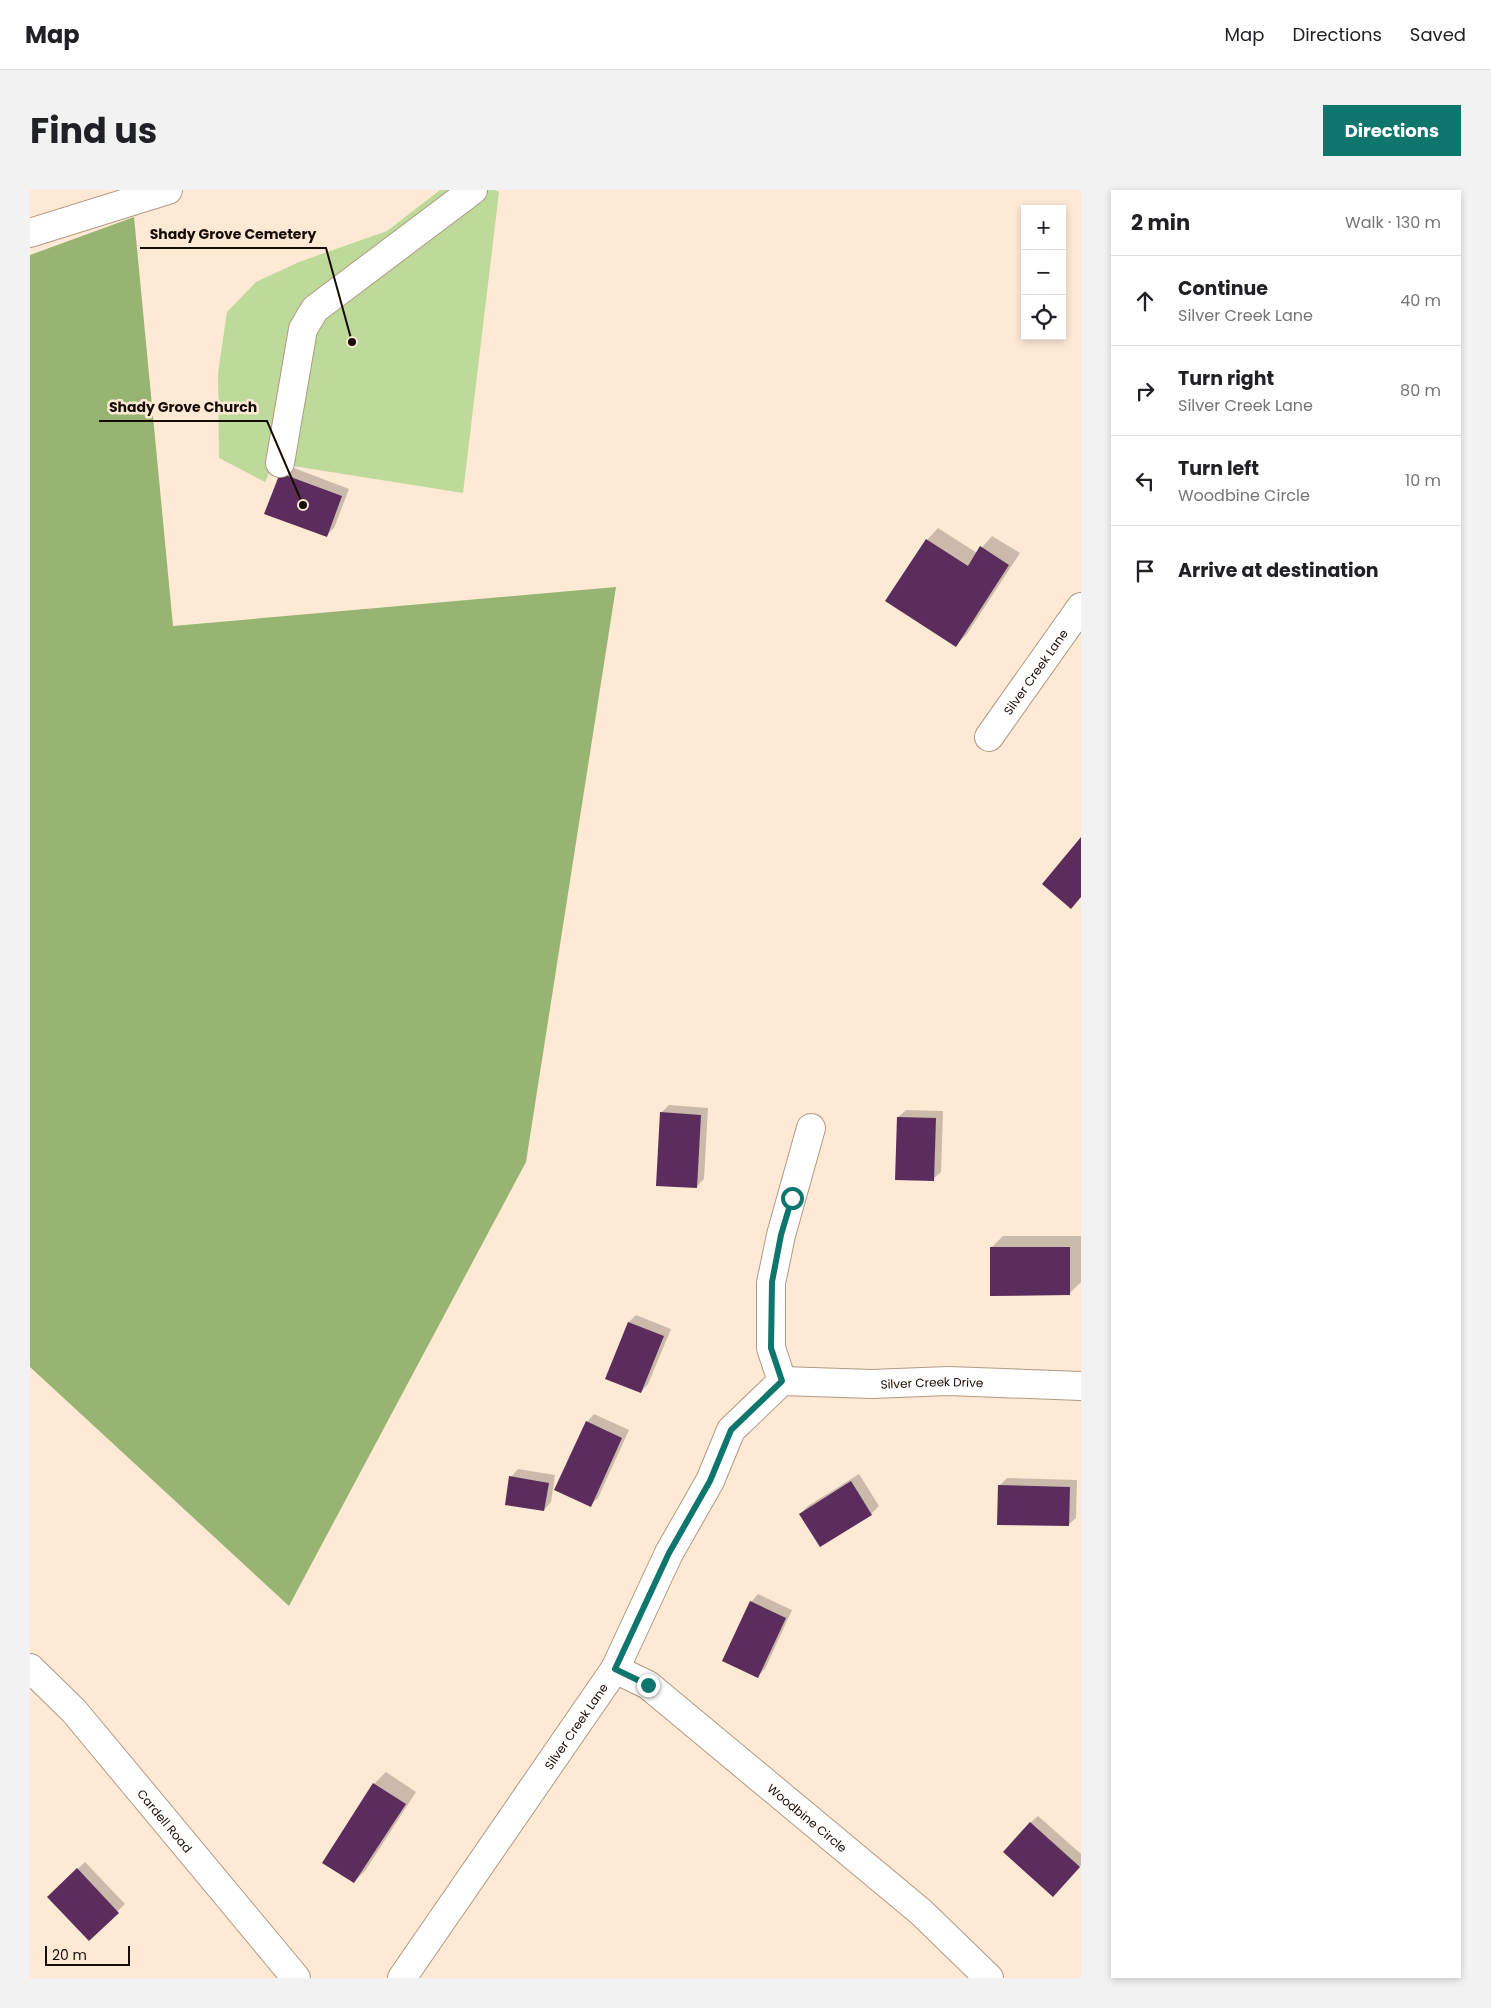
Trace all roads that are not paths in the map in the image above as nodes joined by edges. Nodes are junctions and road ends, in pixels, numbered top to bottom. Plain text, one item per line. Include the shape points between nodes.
1 (168, 190) edge
2 (473, 190) edge
3 (30, 233) edge
4 (280, 463) dead end
5 (1081, 607) edge
6 (989, 737) dead end
7 (812, 1128) dead end
8 (782, 1381) junction
9 (1081, 1386) edge
10 (30, 1668) edge
11 (615, 1669) junction
12 (296, 1978) edge
13 (402, 1978) edge
14 (989, 1978) edge

1 - 3 street
2 - 4 street via 315,309 303,329
5 - 6 street, Silver Creek Lane
7 - 8 street via 781,1235 772,1282 771,1348
8 - 9 street, Silver Creek Drive via 872,1384 948,1381
8 - 11 street, Silver Creek Lane via 731,1430 710,1481 669,1553
10 - 12 street, Cardell Road via 74,1711
11 - 13 street, Silver Creek Lane
11 - 14 street, Woodbine Circle via 648,1685 921,1912

